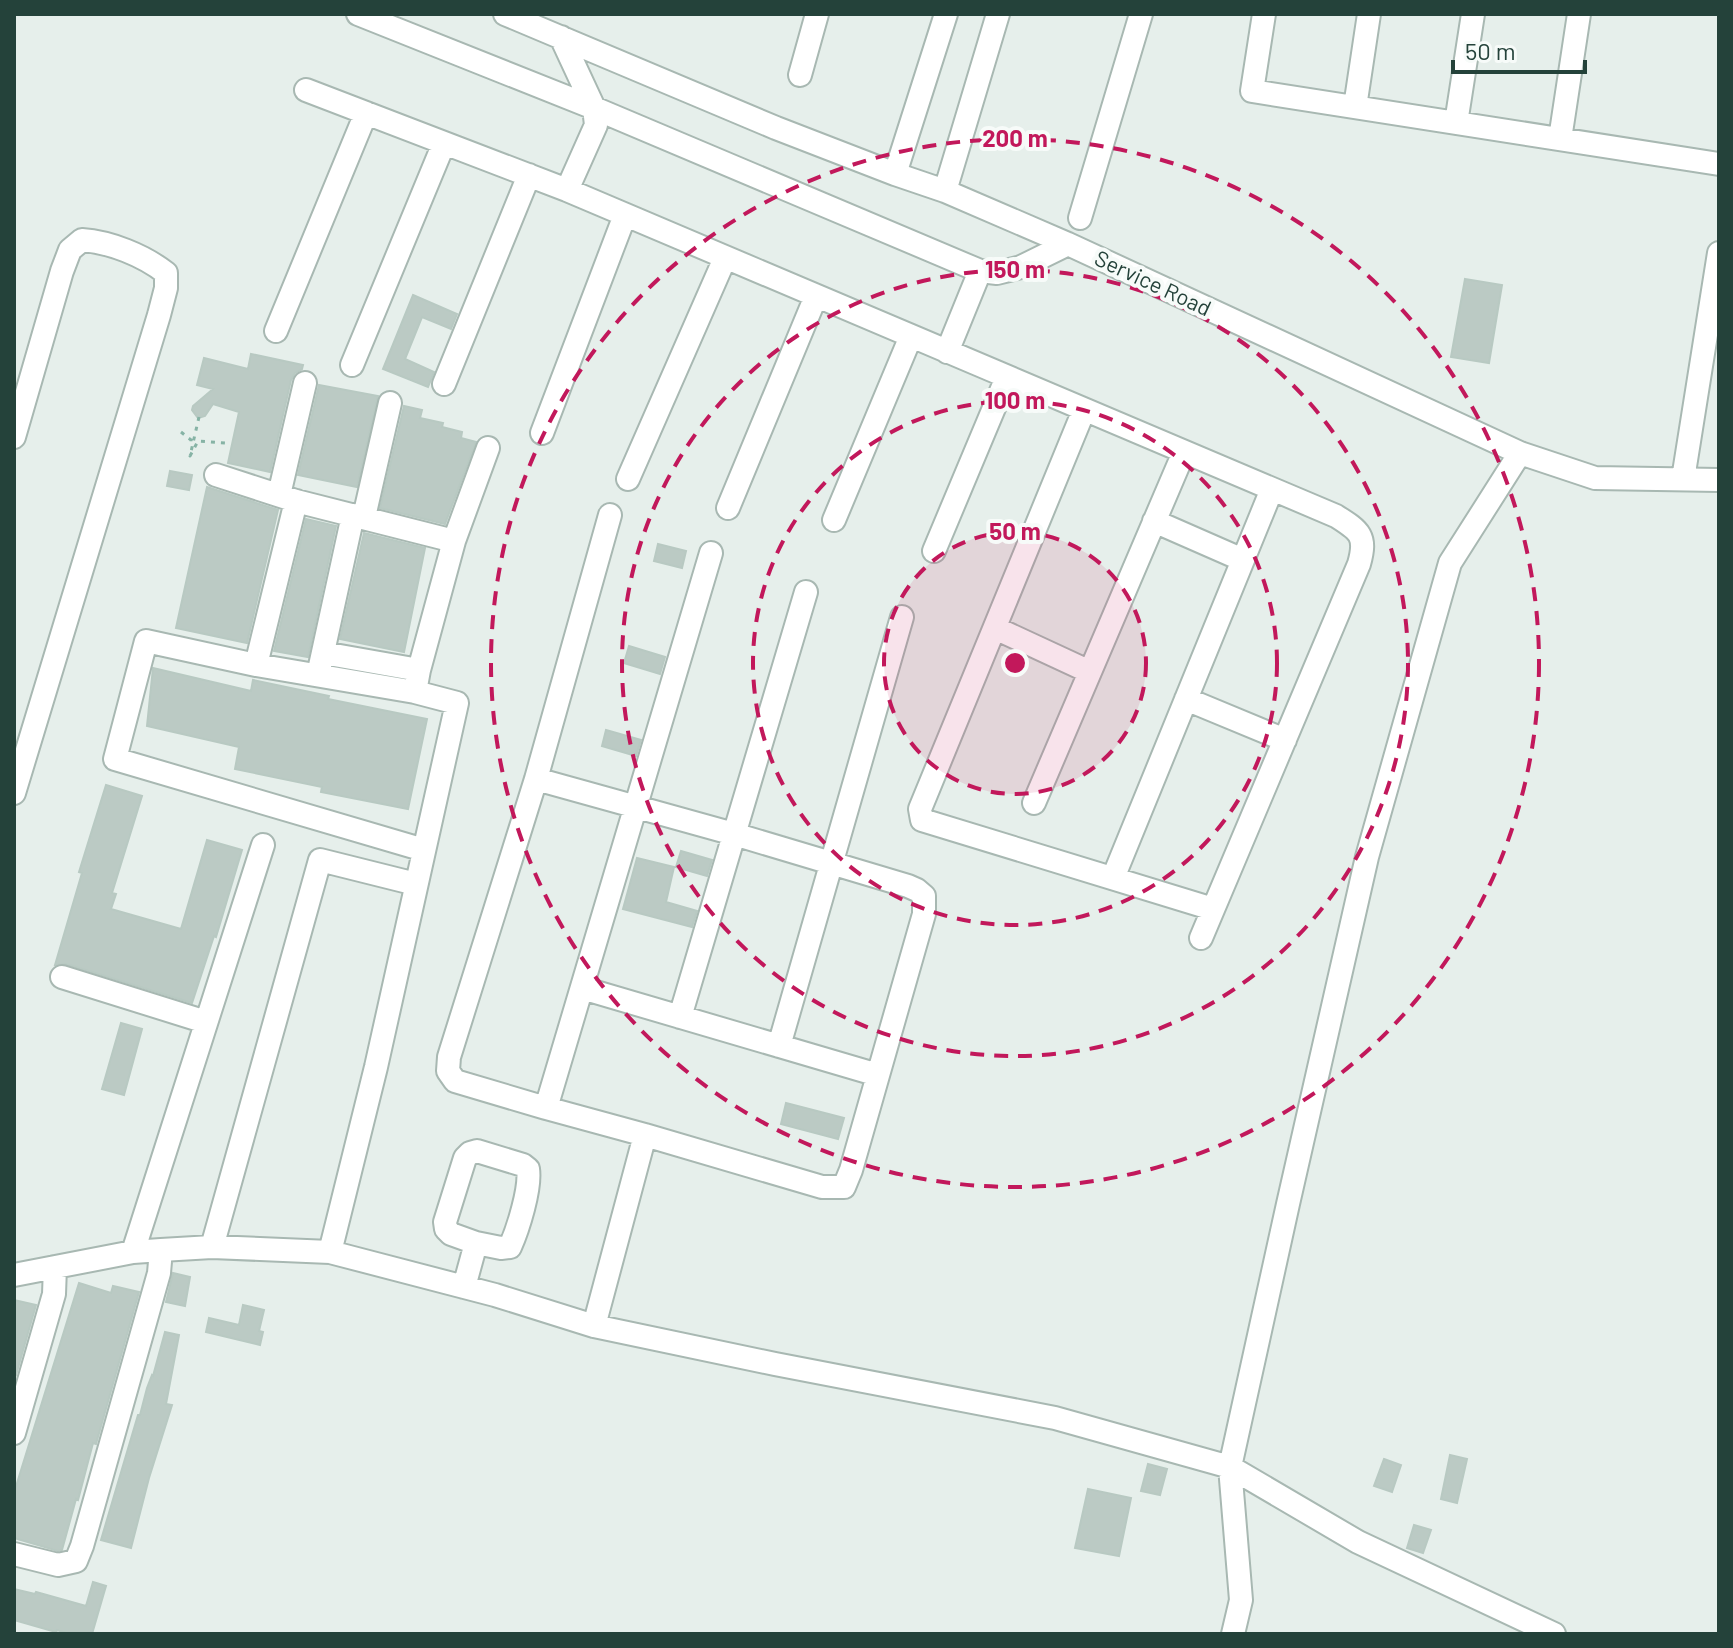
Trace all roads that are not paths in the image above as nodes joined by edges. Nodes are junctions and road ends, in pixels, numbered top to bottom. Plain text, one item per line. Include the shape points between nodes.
1 (358, 14) edge
2 (505, 14) edge
3 (817, 14) edge
4 (946, 14) edge
5 (998, 14) edge
6 (1141, 14) edge
7 (1264, 14) edge
8 (1369, 14) edge
9 (1473, 14) edge
10 (1579, 14) edge
11 (561, 37) junction
12 (800, 75) dead end
13 (306, 90) dead end
14 (1355, 107) junction
15 (594, 108) junction
16 (366, 113) junction
17 (1456, 123) junction
18 (1560, 139) junction
19 (444, 143) junction
20 (1719, 164) edge
21 (895, 174) junction
22 (529, 175) junction
23 (567, 190) junction
24 (945, 191) junction
25 (625, 215) junction
26 (1080, 218) dead end
27 (1068, 244) junction
28 (1719, 253) edge
29 (725, 258) junction
30 (980, 271) junction
31 (1717, 282) edge
32 (816, 296) junction
33 (276, 331) dead end
34 (911, 336) junction
35 (947, 352) junction
36 (352, 365) dead end
37 (1007, 377) junction
38 (305, 383) dead end
39 (444, 384) dead end
40 (390, 403) dead end
41 (1084, 410) junction
42 (542, 433) dead end
43 (14, 437) edge
44 (488, 448) dead end
45 (1184, 452) junction
46 (1520, 453) junction
47 (216, 475) dead end
48 (628, 479) dead end
49 (1683, 479) junction
50 (1719, 480) edge
51 (1272, 489) junction
52 (288, 498) junction
53 (728, 508) dead end
54 (610, 515) dead end
55 (358, 516) junction
56 (834, 520) dead end
57 (1154, 521) junction
58 (454, 541) junction
59 (934, 551) dead end
60 (711, 553) dead end
61 (1243, 560) junction
62 (806, 592) dead end
63 (902, 617) dead end
64 (995, 628) junction
65 (320, 664) junction
66 (256, 665) junction
67 (1090, 672) junction
68 (417, 681) junction
69 (1186, 699) junction
70 (14, 716) edge
71 (36, 722) junction
72 (1285, 740) junction
73 (536, 779) junction
74 (14, 793) edge
75 (1034, 803) dead end
76 (634, 807) junction
77 (734, 834) junction
78 (263, 845) dead end
79 (424, 850) junction
80 (832, 864) junction
81 (1113, 878) junction
82 (416, 884) junction
83 (1213, 909) junction
84 (1201, 938) dead end
85 (62, 977) dead end
86 (582, 988) junction
87 (680, 1017) junction
88 (206, 1022) junction
89 (779, 1046) junction
90 (878, 1075) junction
91 (546, 1108) junction
92 (645, 1135) junction
93 (476, 1243) junction
94 (212, 1247) junction
95 (161, 1250) junction
96 (133, 1252) junction
97 (330, 1252) junction
98 (55, 1267) junction
99 (14, 1275) edge
100 (464, 1287) junction
101 (594, 1326) junction
102 (14, 1433) edge
103 (1230, 1467) junction
104 (14, 1554) edge
105 (1233, 1634) edge
106 (1554, 1634) edge

1 - 15 street
2 - 11 street, Service Road
3 - 12 street
4 - 21 street
5 - 24 street
6 - 26 street
7 - 14 street via 1252,91
8 - 14 street
9 - 17 street
10 - 18 street
11 - 15 street
11 - 21 street, Service Road
13 - 16 street
14 - 17 street
15 - 23 street via 596,125
15 - 30 street
16 - 19 street
16 - 33 street
17 - 18 street
18 - 20 street
19 - 22 street
19 - 36 street
21 - 24 street, Service Road
22 - 23 street
22 - 39 street
23 - 25 street
24 - 27 street, Service Road
25 - 29 street
25 - 42 street
27 - 30 street via 1021,267
27 - 46 street, Service Road
28 - 31 street
29 - 32 street
29 - 48 street
30 - 35 street
31 - 49 street
32 - 34 street
32 - 53 street
34 - 35 street
34 - 56 street
35 - 37 street
37 - 41 street
37 - 59 street
38 - 52 street
40 - 55 street
41 - 45 street
41 - 64 street
43 - 71 street via 70,250 82,240 98,241 166,273 159,315
44 - 58 street
45 - 51 street
45 - 57 street
46 - 49 street, Service Road via 1595,478
46 - 103 street via 1450,563 1367,857
47 - 52 street
49 - 50 street, Service Road
51 - 61 street
51 - 72 street via 1336,516 1357,531 1364,546
52 - 55 street
52 - 66 street
54 - 73 street
55 - 58 street
55 - 65 street
57 - 61 street
57 - 67 street
58 - 68 street
60 - 76 street
61 - 69 street
62 - 77 street
63 - 80 street
64 - 67 street
64 - 81 street via 920,809 922,820
65 - 66 street
65 - 68 street
66 - 79 street via 146,641 115,759
67 - 75 street
68 - 79 street via 457,703
69 - 72 street
69 - 81 street
70 - 71 street
71 - 74 street
72 - 83 street
73 - 76 street
73 - 91 street via 448,1071 455,1081
76 - 77 street
76 - 86 street
77 - 80 street
77 - 87 street
78 - 88 street
79 - 82 street
80 - 89 street
80 - 90 street via 908,886 924,896 924,914
81 - 83 street
82 - 94 street via 320,860
82 - 97 street
83 - 84 street
85 - 88 street
86 - 87 street
86 - 91 street
87 - 89 street
88 - 96 street
89 - 90 street
90 - 92 street via 844,1187 822,1187
91 - 92 street
92 - 101 street
93 - 93 street via 451,1234 445,1222 465,1158 477,1151 523,1165 529,1179 510,1247
93 - 100 street
94 - 95 street
94 - 97 street
95 - 96 street
95 - 104 street via 159,1273 76,1561 58,1565
96 - 98 street
97 - 100 street
98 - 99 street
98 - 102 street via 54,1294
100 - 101 street
101 - 103 street via 1055,1418
103 - 105 street via 1241,1600
103 - 106 street via 1358,1542

